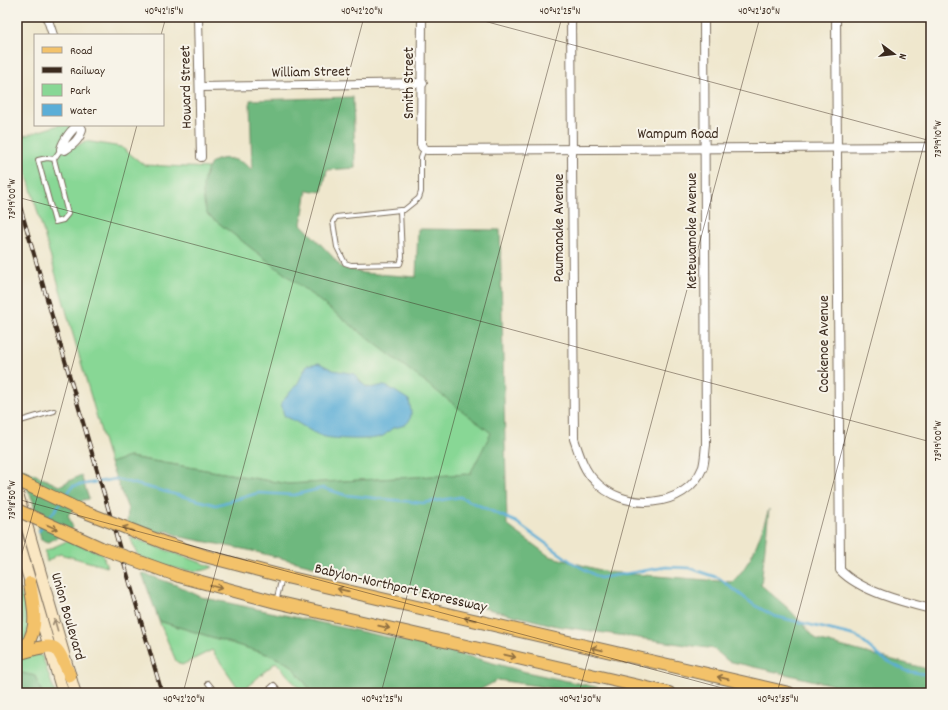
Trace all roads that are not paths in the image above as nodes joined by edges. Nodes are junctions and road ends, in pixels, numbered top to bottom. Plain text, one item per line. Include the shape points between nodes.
1 (47, 17) edge
2 (198, 17) edge
3 (422, 17) edge
4 (571, 17) edge
5 (704, 17) edge
6 (836, 17) edge
7 (53, 34) edge
8 (422, 83) junction
9 (200, 87) junction
10 (76, 126) edge
11 (705, 147) junction
12 (836, 147) junction
13 (931, 147) edge
14 (572, 148) junction
15 (61, 149) joint
16 (424, 149) junction
17 (200, 157) dead end
18 (54, 159) junction
19 (400, 210) junction
20 (54, 411) dead end
21 (17, 422) edge
22 (574, 439) joint
23 (17, 480) edge
24 (17, 492) edge
25 (17, 510) edge
26 (17, 537) edge
27 (282, 576) junction
28 (30, 583) junction
29 (276, 602) junction
30 (931, 609) edge
31 (48, 646) junction
32 (18, 653) edge
33 (70, 676) junction
34 (208, 683) dead end
35 (63, 693) edge
36 (75, 693) edge
37 (216, 693) edge
38 (265, 693) edge
39 (281, 693) edge
40 (669, 693) edge
41 (789, 693) edge

1 - 7 street
2 - 9 street, Howard Street
3 - 8 street, Smith Street
4 - 14 street, Paumanake Avenue
5 - 11 street, Ketewamoke Avenue
6 - 12 street, Cockenoe Avenue
8 - 9 street, William Street
8 - 16 street, Smith Street via 421,144
9 - 17 street, Howard Street
10 - 15 street
11 - 12 street, Wampum Road
11 - 14 street, Wampum Road
11 - 22 street, Ketewamoke Avenue via 706,445 703,466 693,482 678,494 646,503 624,500 604,490 593,480 584,467
12 - 13 street, Wampum Road
12 - 30 street, Cockenoe Avenue via 840,570 850,580
14 - 16 street, Wampum Road
14 - 22 street, Paumanake Avenue
15 - 18 lane
16 - 19 lane via 421,157 419,198 404,210
18 - 18 lane via 68,214 63,220 55,222 38,160
19 - 19 lane via 335,218 337,248 342,260 351,265 400,264
20 - 21 lane
27 -> 23 main road, Babylon-Northport Expressway, bridge via 165,543 80,510
33 -> 24 main road, Union Boulevard
25 -> 29 main road, bridge via 101,548 179,576
26 - 28 main road, Union Boulevard
27 - 29 lane
41 -> 27 main road, Babylon-Northport Expressway
28 - 31 main road, Union Boulevard
28 - 32 main road via 34,630 28,644
29 -> 40 main road
31 - 32 main road
31 - 33 main road via 59,651
31 - 35 main road, Union Boulevard
33 - 36 main road, Union Boulevard
34 - 37 lane
38 - 39 lane via 274,685

